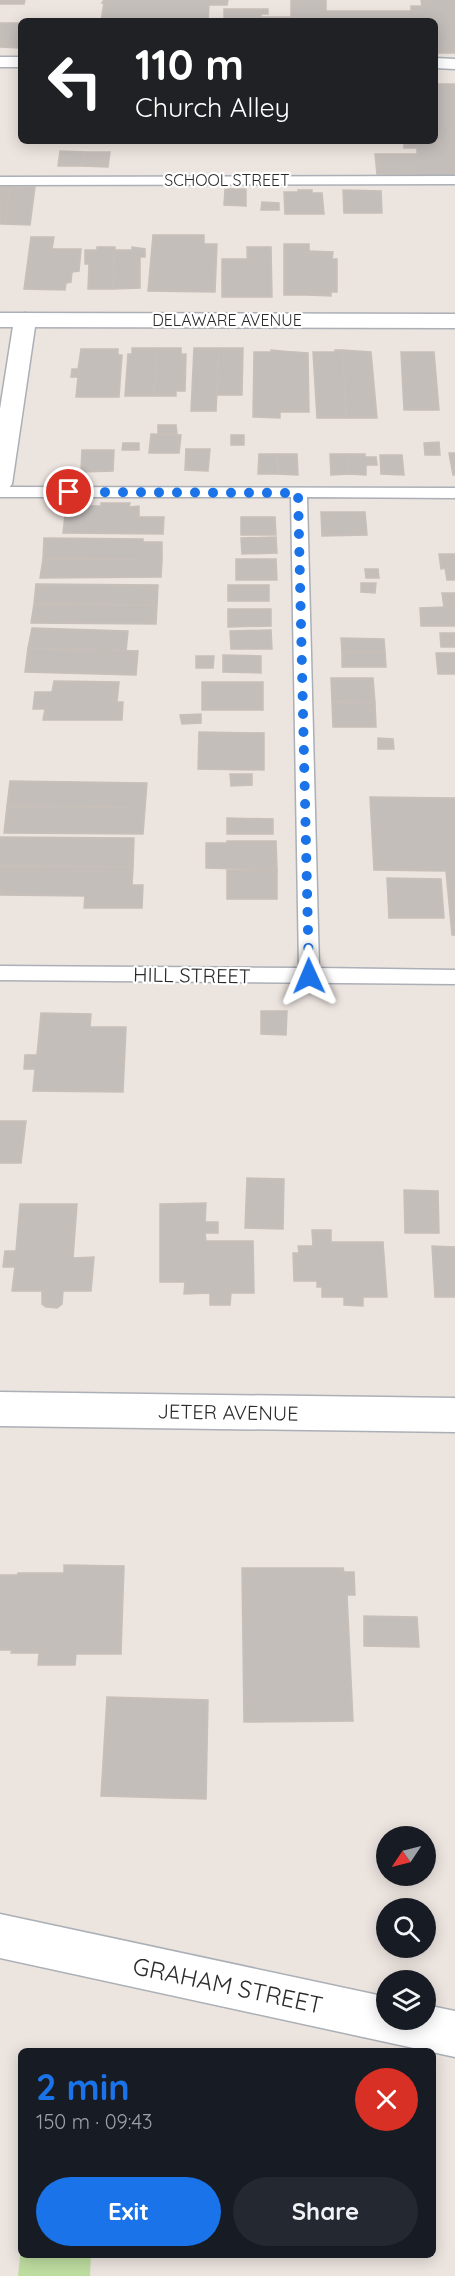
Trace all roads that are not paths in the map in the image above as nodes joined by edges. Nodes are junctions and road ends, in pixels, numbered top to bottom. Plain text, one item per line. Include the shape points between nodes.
1 (0, 62) edge
2 (18, 62) edge
3 (438, 63) edge
4 (455, 63) edge
5 (0, 181) edge
6 (454, 183) edge
7 (0, 320) edge
8 (25, 320) junction
9 (455, 321) edge
10 (0, 484) edge
11 (0, 492) edge
12 (298, 493) junction
13 (455, 493) edge
14 (0, 973) edge
15 (309, 976) junction
16 (455, 977) edge
17 (0, 1408) edge
18 (455, 1415) edge
19 (0, 1936) edge
20 (455, 2034) edge

1 - 2 street
3 - 4 street
5 - 6 lane, SCHOOL STREET
7 - 8 street, DELAWARE AVENUE
8 - 9 street, DELAWARE AVENUE
8 - 10 street
11 - 12 lane
12 - 13 lane
12 - 15 lane
14 - 15 lane, HILL STREET
15 - 16 lane, HILL STREET
17 - 18 street, JETER AVENUE
19 - 20 street, GRAHAM STREET

